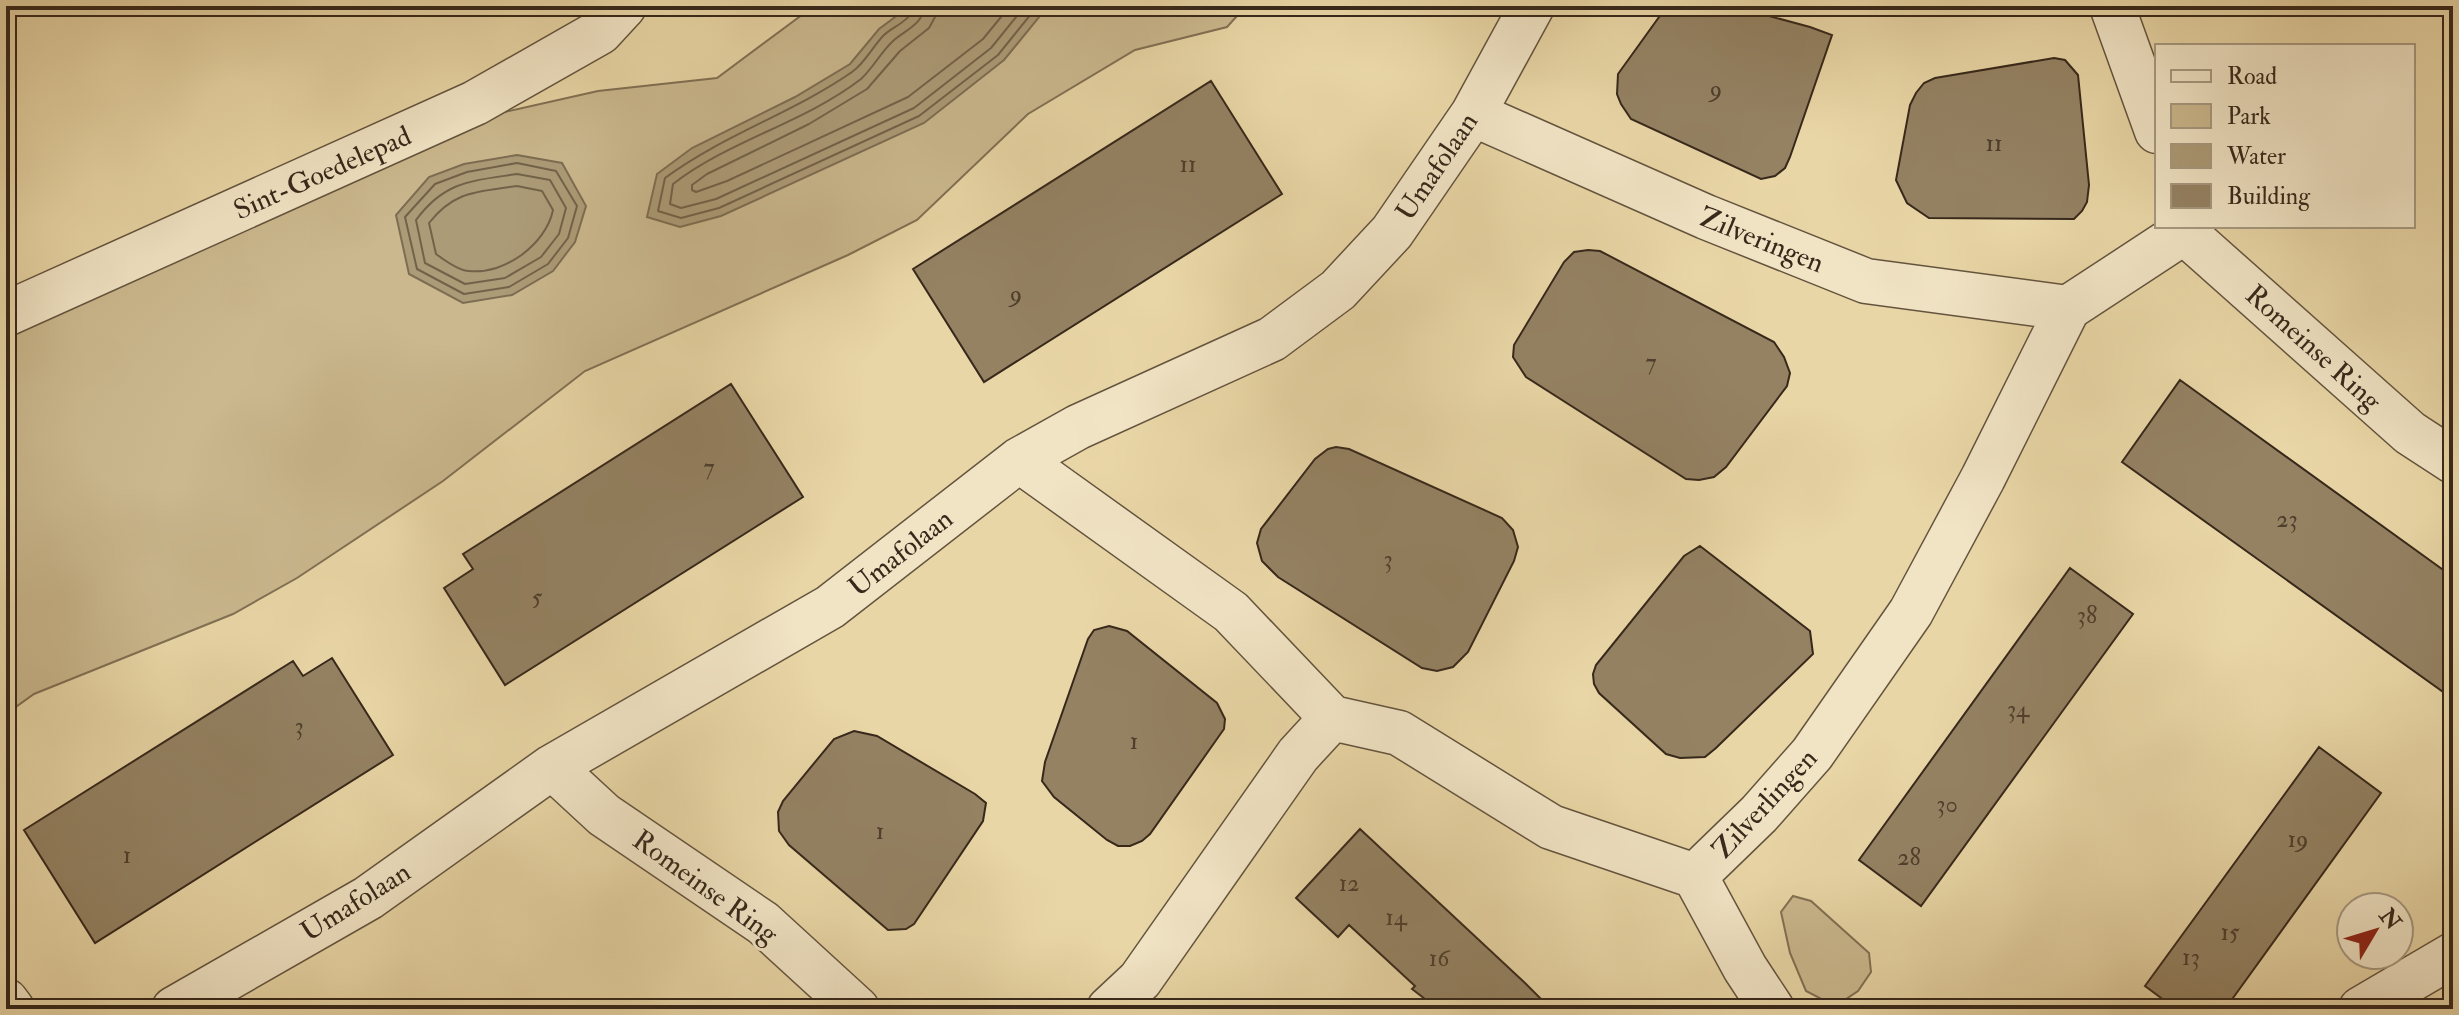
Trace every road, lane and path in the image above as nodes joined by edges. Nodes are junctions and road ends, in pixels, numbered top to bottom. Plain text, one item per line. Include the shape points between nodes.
1 (624, 6) edge
2 (1532, 6) edge
3 (2112, 6) edge
4 (1473, 114) junction
5 (2155, 125) edge
6 (2183, 229) edge
7 (2068, 308) junction
8 (6, 314) edge
9 (1019, 460) junction
10 (2453, 461) edge
11 (1332, 718) junction
12 (552, 767) junction
13 (1695, 876) junction
14 (2453, 955) edge
15 (6, 1001) edge
16 (12, 1009) edge
17 (174, 1009) edge
18 (857, 1009) edge
19 (1109, 1009) edge
20 (1772, 1009) edge
21 (2361, 1009) edge

1 - 8 street, Sint-Goedelepad via 600,32 475,103
2 - 4 street, Umafolaan
3 - 5 street
4 - 7 street, Zilveringen via 1866,281
4 - 9 street, Umafolaan via 1392,232 1338,290 1272,339 1078,427
6 - 7 street
6 - 10 street, Romeinse Ring via 2410,433
7 - 13 street, Zilverlingen via 1911,612 1812,754
9 - 11 street via 1231,612
9 - 12 street, Umafolaan via 830,607
11 - 13 street, Zilverlingen via 1399,733 1551,827
11 - 19 street via 1298,755 1140,980
12 - 17 street, Umafolaan via 368,898
12 - 18 street, Romeinse Ring via 604,815 763,923
13 - 20 street
14 - 21 street
15 - 16 street

